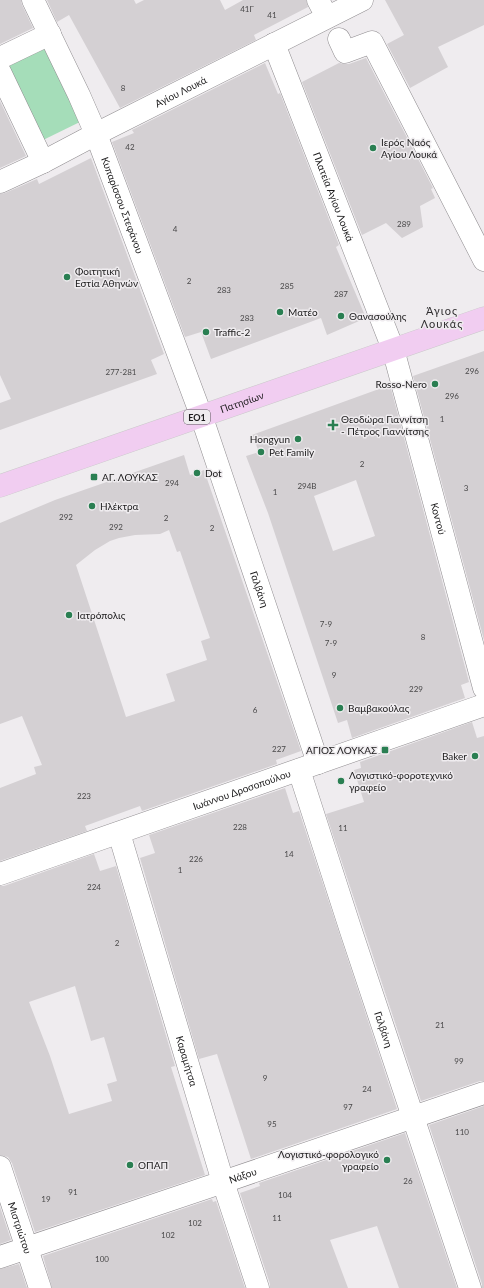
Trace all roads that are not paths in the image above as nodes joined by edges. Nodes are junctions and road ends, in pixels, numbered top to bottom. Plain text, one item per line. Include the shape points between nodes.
1 (33, 0) edge
2 (362, 0) edge
3 (322, 9) edge
4 (50, 34) junction
5 (339, 39) dead end
6 (274, 44) junction
7 (0, 58) edge
8 (0, 72) edge
9 (96, 134) junction
10 (43, 162) junction
11 (0, 182) edge
12 (484, 260) edge
13 (484, 318) edge
14 (393, 349) junction
15 (201, 416) junction
16 (0, 486) edge
17 (484, 688) edge
18 (484, 705) edge
19 (309, 766) junction
20 (119, 833) junction
21 (0, 874) edge
22 (484, 1093) edge
23 (413, 1117) junction
24 (0, 1167) edge
25 (223, 1182) junction
26 (27, 1247) junction
27 (0, 1257) edge
28 (40, 1288) edge
29 (258, 1288) edge
30 (470, 1288) edge

1 - 4 street, Κυπαρίσσου Στεφάνου
2 - 3 street, Αγίου Λουκά
3 - 6 street, Αγίου Λουκά
4 - 7 street
4 - 9 street, Κυπαρίσσου Στεφάνου
5 - 12 street via 345,52 372,42
6 - 9 street, Αγίου Λουκά
6 - 14 street, Πλατεία Αγίου Λουκά
8 - 10 street
9 - 10 street, Αγίου Λουκά
9 - 15 street, Κυπαρίσσου Στεφάνου
10 - 11 street, Αγίου Λουκά
13 - 14 main road, Πατησίων / ΕΟ1
14 - 15 main road, Πατησίων / ΕΟ1
14 - 17 street, Κοντού
15 - 16 main road, Πατησίων / ΕΟ1
15 - 19 street, Γαλβάνη
18 - 19 street, Ιωάννου Δροσοπούλου
19 - 20 street, Ιωάννου Δροσοπούλου
19 - 23 street, Γαλβάνη
20 - 21 street, Ιωάννου Δροσοπούλου
20 - 25 street, Καραμήτσα
22 - 23 street, Νάξου
23 - 25 street, Νάξου
23 - 30 street, Γαλβάνη
24 - 26 street, Μιστριώτου
25 - 26 street, Νάξου
25 - 29 street, Καραμήτσα
26 - 27 street, Νάξου
26 - 28 street, Μιστριώτου

